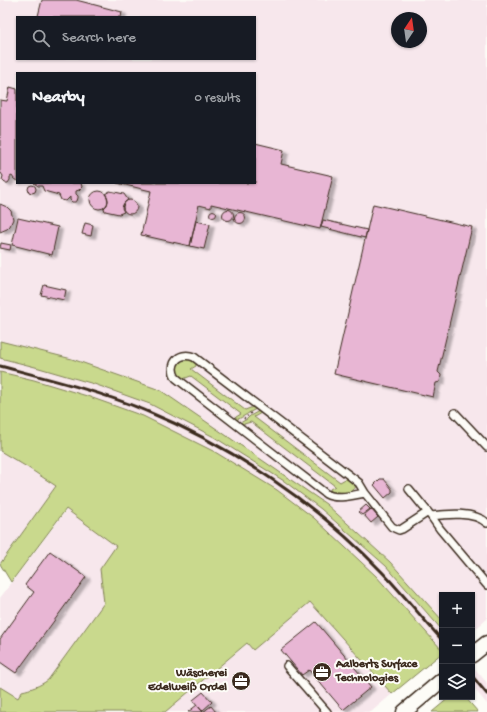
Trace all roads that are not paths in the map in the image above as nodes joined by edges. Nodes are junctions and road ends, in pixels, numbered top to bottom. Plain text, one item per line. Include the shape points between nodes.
1 (455, 413) dead end
2 (487, 448) edge
3 (409, 489) dead end
4 (365, 493) junction
5 (430, 514) junction
6 (487, 522) edge
7 (487, 585) edge
8 (487, 643) edge
9 (475, 653) edge
10 (287, 666) dead end
11 (439, 683) edge
12 (327, 712) edge
13 (404, 712) edge

1 - 2 lane
3 - 5 lane
4 - 4 lane via 354,479 194,357 186,355 175,361 173,370 176,378 329,496
4 - 5 lane via 390,525 398,530
5 - 6 lane via 474,516
5 - 7 lane
8 - 9 street
10 - 12 lane
11 - 13 street

